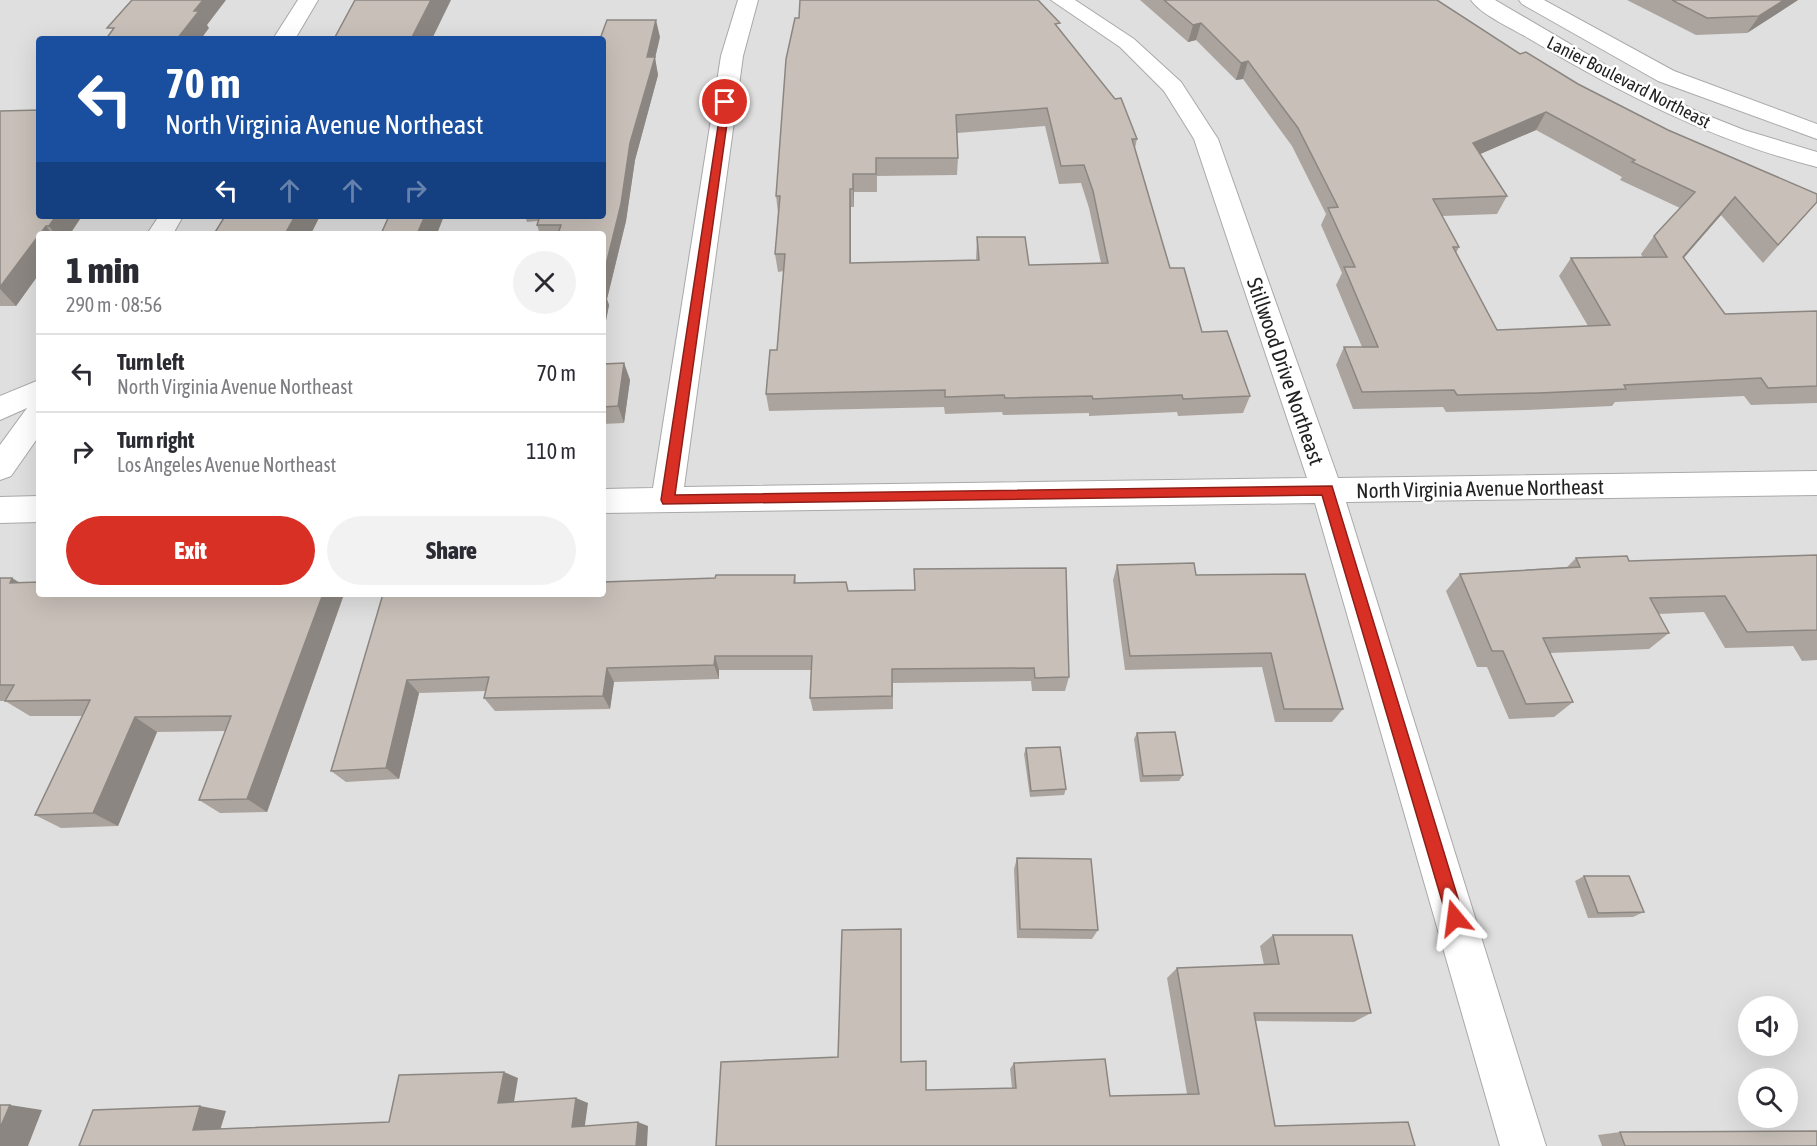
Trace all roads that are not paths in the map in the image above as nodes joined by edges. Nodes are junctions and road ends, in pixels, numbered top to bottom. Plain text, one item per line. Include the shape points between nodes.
1 (308, 0) edge
2 (748, 0) edge
3 (1061, 0) edge
4 (1481, 0) edge
5 (1529, 0) edge
6 (286, 36) edge
7 (1817, 132) edge
8 (1817, 160) edge
9 (36, 391) edge
10 (0, 409) edge
11 (36, 418) edge
12 (0, 468) edge
13 (1817, 483) edge
14 (1327, 490) junction
15 (667, 500) junction
16 (606, 501) edge
17 (36, 509) edge
18 (0, 510) edge
19 (1523, 1146) edge

1 - 6 street
2 - 15 street via 732,56
3 - 14 street, Stillwood Drive Northeast via 1127,43 1173,87 1206,139
4 - 8 street, Lanier Boulevard Northeast via 1571,55 1689,117
5 - 7 street, Lanier Boulevard Northeast via 1666,76
9 - 10 street
11 - 12 street
13 - 14 street, North Virginia Avenue Northeast
14 - 15 street, North Virginia Avenue Northeast
14 - 19 street, Stillwood Drive Northeast
15 - 16 street, North Virginia Avenue Northeast
17 - 18 street

